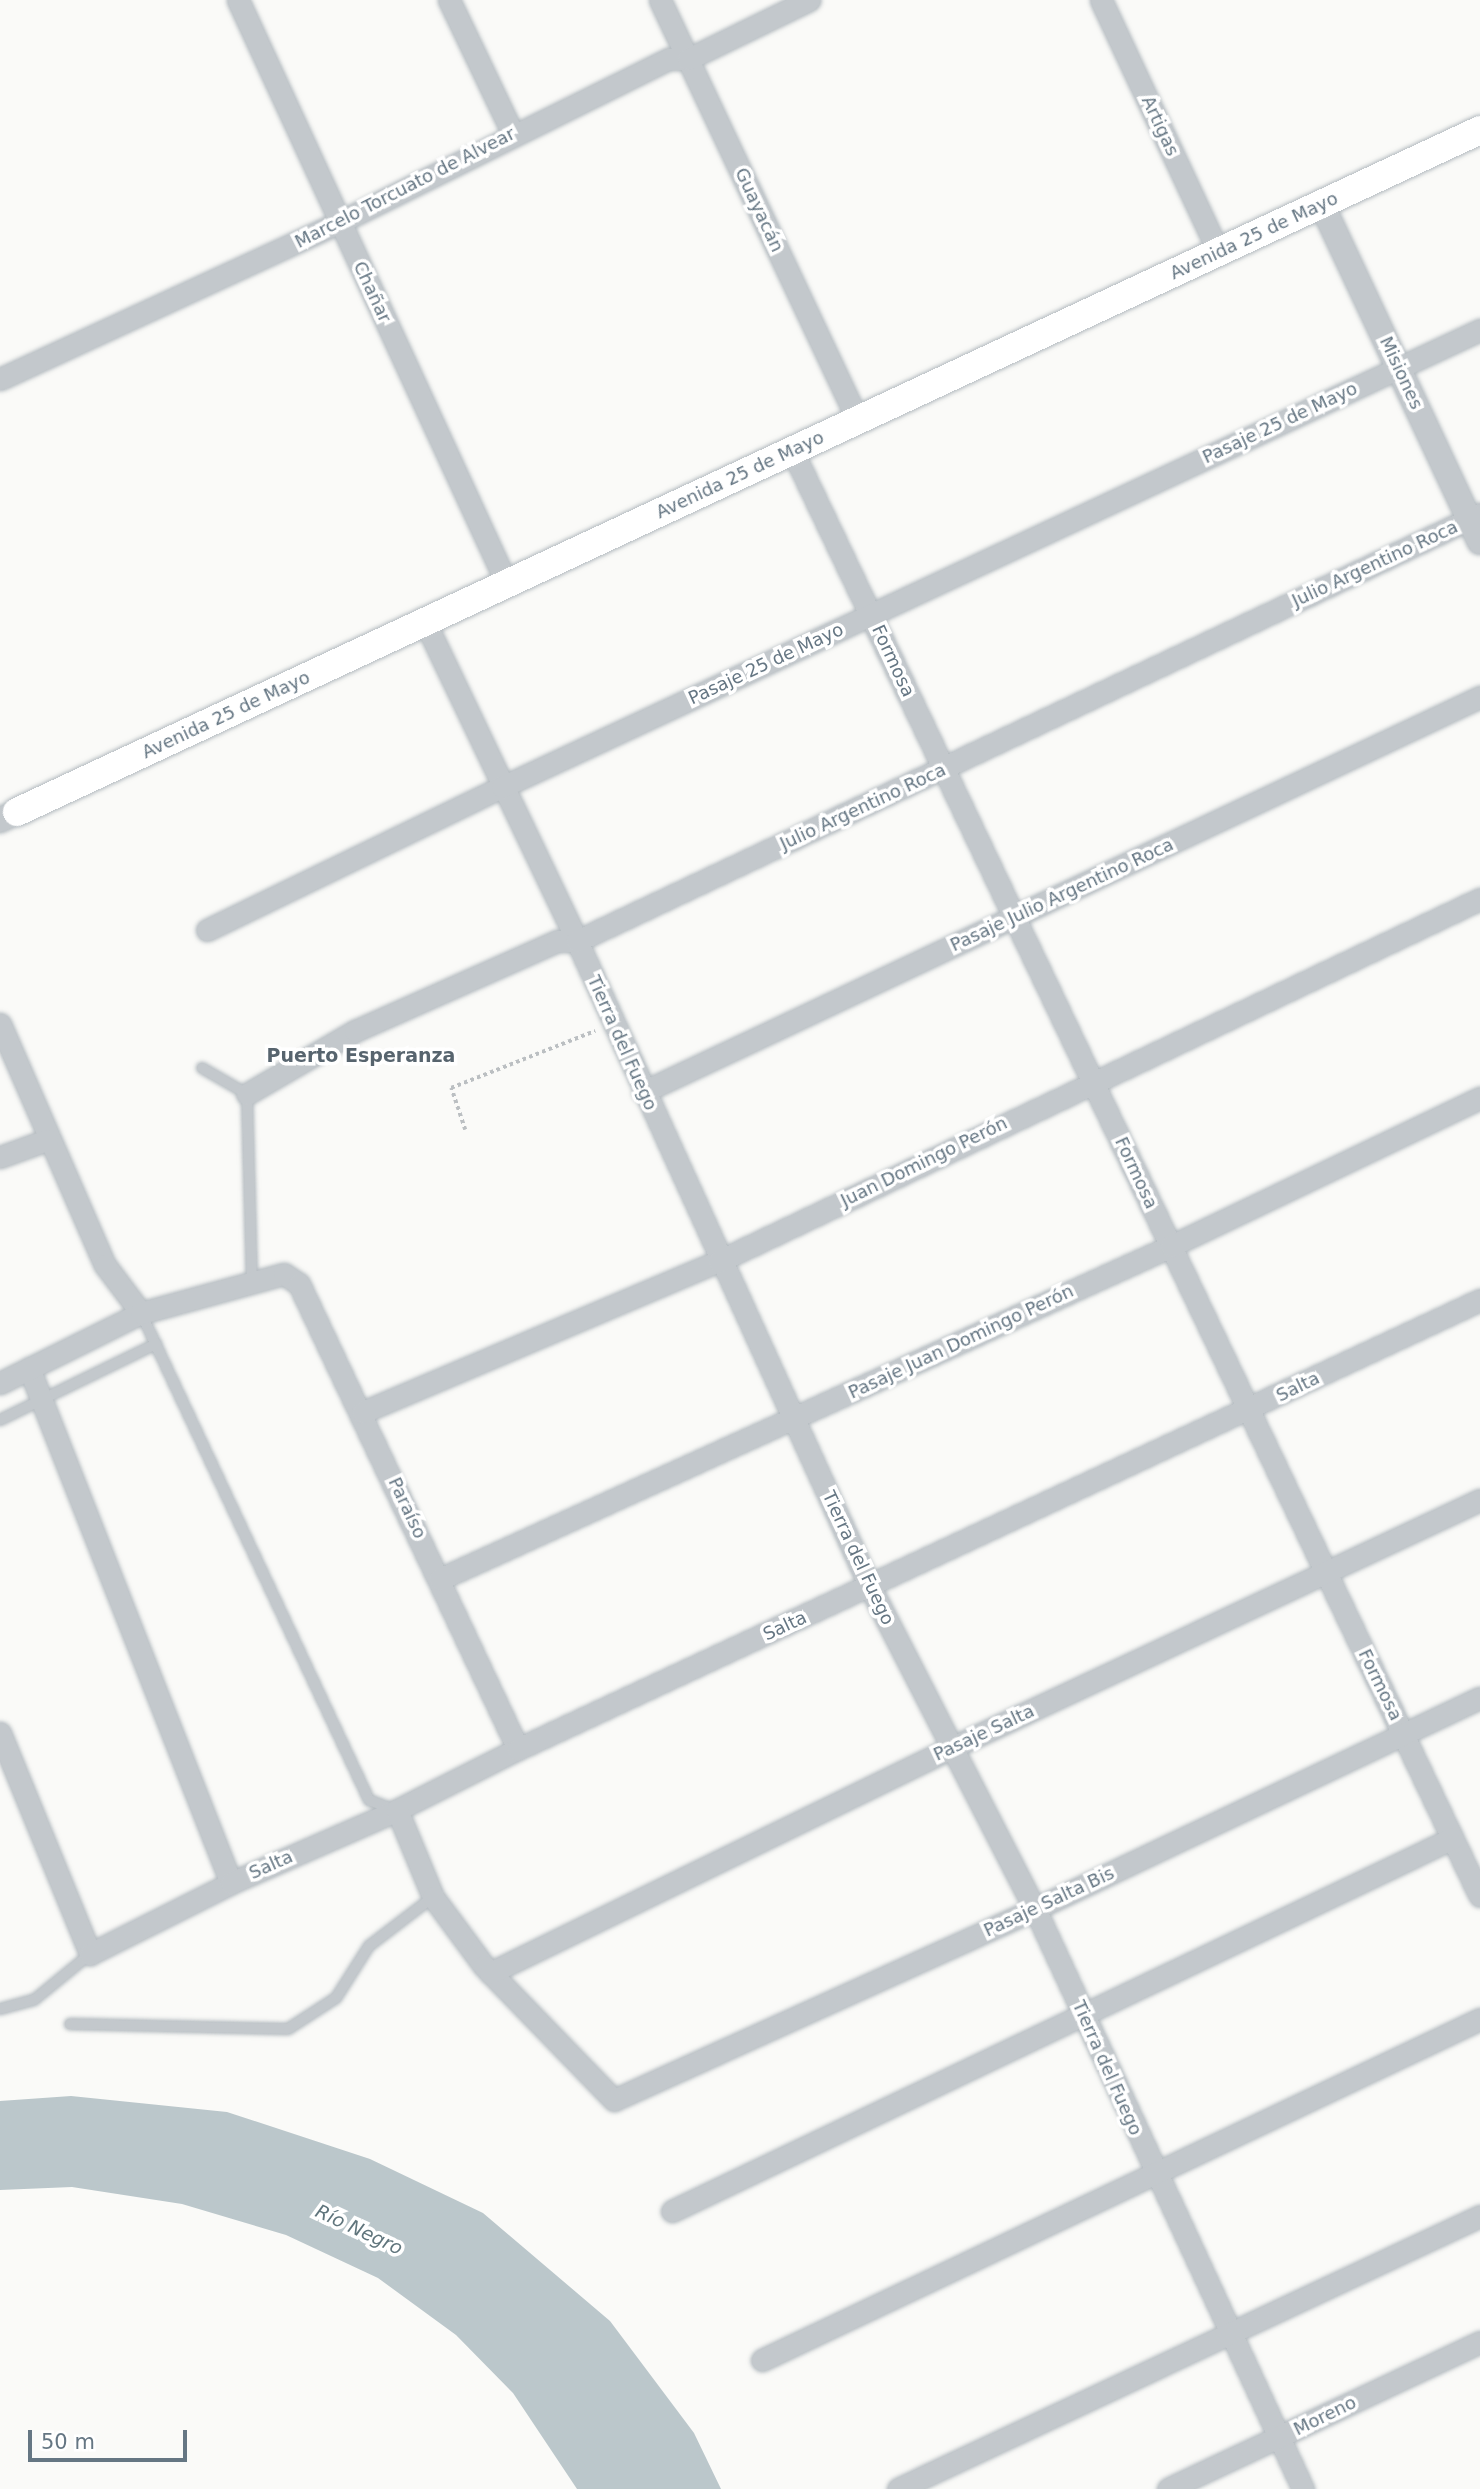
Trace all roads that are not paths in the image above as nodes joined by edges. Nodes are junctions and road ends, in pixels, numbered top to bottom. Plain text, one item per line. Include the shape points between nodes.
1 (239, 0) edge
2 (449, 0) edge
3 (660, 0) edge
4 (809, 0) edge
5 (1101, 0) edge
6 (688, 59) junction
7 (1480, 130) edge
8 (513, 134) junction
9 (1322, 205) junction
10 (340, 222) junction
11 (1219, 253) junction
12 (1480, 330) edge
13 (1398, 367) junction
14 (0, 379) edge
15 (859, 421) junction
16 (792, 450) junction
17 (1475, 517) edge
18 (1480, 542) edge
19 (507, 584) junction
20 (871, 615) junction
21 (425, 622) junction
22 (1480, 697) edge
23 (944, 769) junction
24 (502, 787) junction
25 (8, 816) edge
26 (1480, 899) edge
27 (1015, 917) junction
28 (207, 930) dead end
29 (577, 941) junction
30 (0, 1024) edge
31 (202, 1068) dead end
32 (1093, 1081) junction
33 (643, 1092) junction
34 (247, 1094) junction
35 (1480, 1098) edge
36 (47, 1140) junction
37 (0, 1157) edge
38 (1171, 1246) junction
39 (719, 1261) junction
40 (251, 1281) junction
41 (1480, 1300) edge
42 (141, 1313) junction
43 (156, 1344) junction
44 (29, 1368) junction
45 (0, 1382) edge
46 (41, 1400) junction
47 (1249, 1410) junction
48 (363, 1412) junction
49 (794, 1418) junction
50 (0, 1420) edge
51 (1480, 1500) edge
52 (1326, 1573) junction
53 (440, 1579) junction
54 (870, 1587) junction
55 (1480, 1698) edge
56 (0, 1733) edge
57 (1403, 1734) junction
58 (951, 1748) junction
59 (518, 1749) junction
60 (397, 1810) junction
61 (1453, 1838) junction
62 (231, 1883) junction
63 (1480, 1896) edge
64 (433, 1897) junction
65 (1035, 1909) junction
66 (90, 1954) junction
67 (490, 1973) junction
68 (0, 2010) edge
69 (1082, 2012) junction
70 (1480, 2019) edge
71 (70, 2024) dead end
72 (1155, 2173) junction
73 (672, 2211) dead end
74 (1480, 2216) edge
75 (1229, 2332) junction
76 (1480, 2342) edge
77 (762, 2360) dead end
78 (1279, 2438) junction
79 (898, 2489) edge
80 (1168, 2489) edge
81 (1303, 2489) edge

1 - 10 street, Chañar
2 - 8 street
3 - 6 street, Guayacán
4 - 6 street, Marcelo Torcuato de Alvear
5 - 11 street, Artigas
6 - 8 street, Marcelo Torcuato de Alvear via 669,59
6 - 15 street, Guayacán
7 - 9 main road, Avenida 25 de Mayo
8 - 10 street, Marcelo Torcuato de Alvear
9 - 11 main road, Avenida 25 de Mayo
9 - 13 street, Misiones
10 - 14 street, Marcelo Torcuato de Alvear
10 - 19 street, Chañar
11 - 15 main road, Avenida 25 de Mayo
12 - 13 street, Pasaje 25 de Mayo
13 - 17 street, Misiones
13 - 20 street, Pasaje 25 de Mayo
15 - 16 main road, Avenida 25 de Mayo
16 - 19 main road, Avenida 25 de Mayo
16 - 20 street, Formosa
17 - 18 street, Misiones
17 - 23 street, Julio Argentino Roca
19 - 21 main road, Avenida 25 de Mayo
20 - 23 street, Formosa
20 - 24 street, Pasaje 25 de Mayo
21 - 24 street, Tierra del Fuego
21 - 25 main road, Avenida 25 de Mayo
22 - 27 street, Pasaje Julio Argentino Roca
23 - 27 street, Formosa
23 - 29 street, Julio Argentino Roca
24 - 28 street, Pasaje 25 de Mayo
24 - 29 street, Tierra del Fuego
26 - 32 street, Juan Domingo Perón
27 - 32 street, Formosa
27 - 33 street, Pasaje Julio Argentino Roca
29 - 33 street, Tierra del Fuego
29 - 34 street, Julio Argentino Roca via 557,941 355,1031
30 - 36 street
31 - 34 lane
32 - 38 street, Formosa
32 - 39 street, Juan Domingo Perón
33 - 39 street, Tierra del Fuego
34 - 40 lane
35 - 38 street, Pasaje Juan Domingo Perón
36 - 37 street
36 - 42 street via 105,1265
38 - 47 street, Formosa
38 - 49 street, Pasaje Juan Domingo Perón
39 - 48 street, Juan Domingo Perón
39 - 49 street, Tierra del Fuego
40 - 42 street
40 - 48 street, Paraíso via 284,1274 299,1284
41 - 47 street, Salta
42 - 43 lane
42 - 44 street
43 - 46 lane
43 - 60 lane via 369,1800
44 - 45 street
44 - 46 street
46 - 50 lane
46 - 62 street
47 - 52 street, Formosa
47 - 54 street, Salta
48 - 53 street, Paraíso
49 - 53 street, Pasaje Juan Domingo Perón
49 - 54 street, Tierra del Fuego
51 - 52 street, Pasaje Salta
52 - 57 street, Formosa
52 - 58 street, Pasaje Salta
53 - 59 street, Paraíso
54 - 58 street, Tierra del Fuego
54 - 59 street, Salta
55 - 57 street, Pasaje Salta Bis
56 - 66 street
57 - 61 street, Formosa
57 - 65 street, Pasaje Salta Bis
58 - 65 street, Tierra del Fuego
58 - 67 street, Pasaje Salta
59 - 60 street, Salta
60 - 62 street, Salta
60 - 64 street
61 - 63 street, Formosa
61 - 69 street
62 - 66 street, Salta
64 - 67 street
64 - 71 lane via 369,1946 336,1997 288,2029
65 - 67 street, Pasaje Salta Bis via 614,2100
65 - 69 street, Tierra del Fuego
66 - 68 lane via 34,2000
69 - 72 street, Tierra del Fuego
69 - 73 street
70 - 72 street
72 - 75 street, Tierra del Fuego
72 - 77 street
74 - 75 street
75 - 78 street, Tierra del Fuego
75 - 79 street
76 - 78 street, Moreno
78 - 80 street, Moreno
78 - 81 street, Tierra del Fuego

